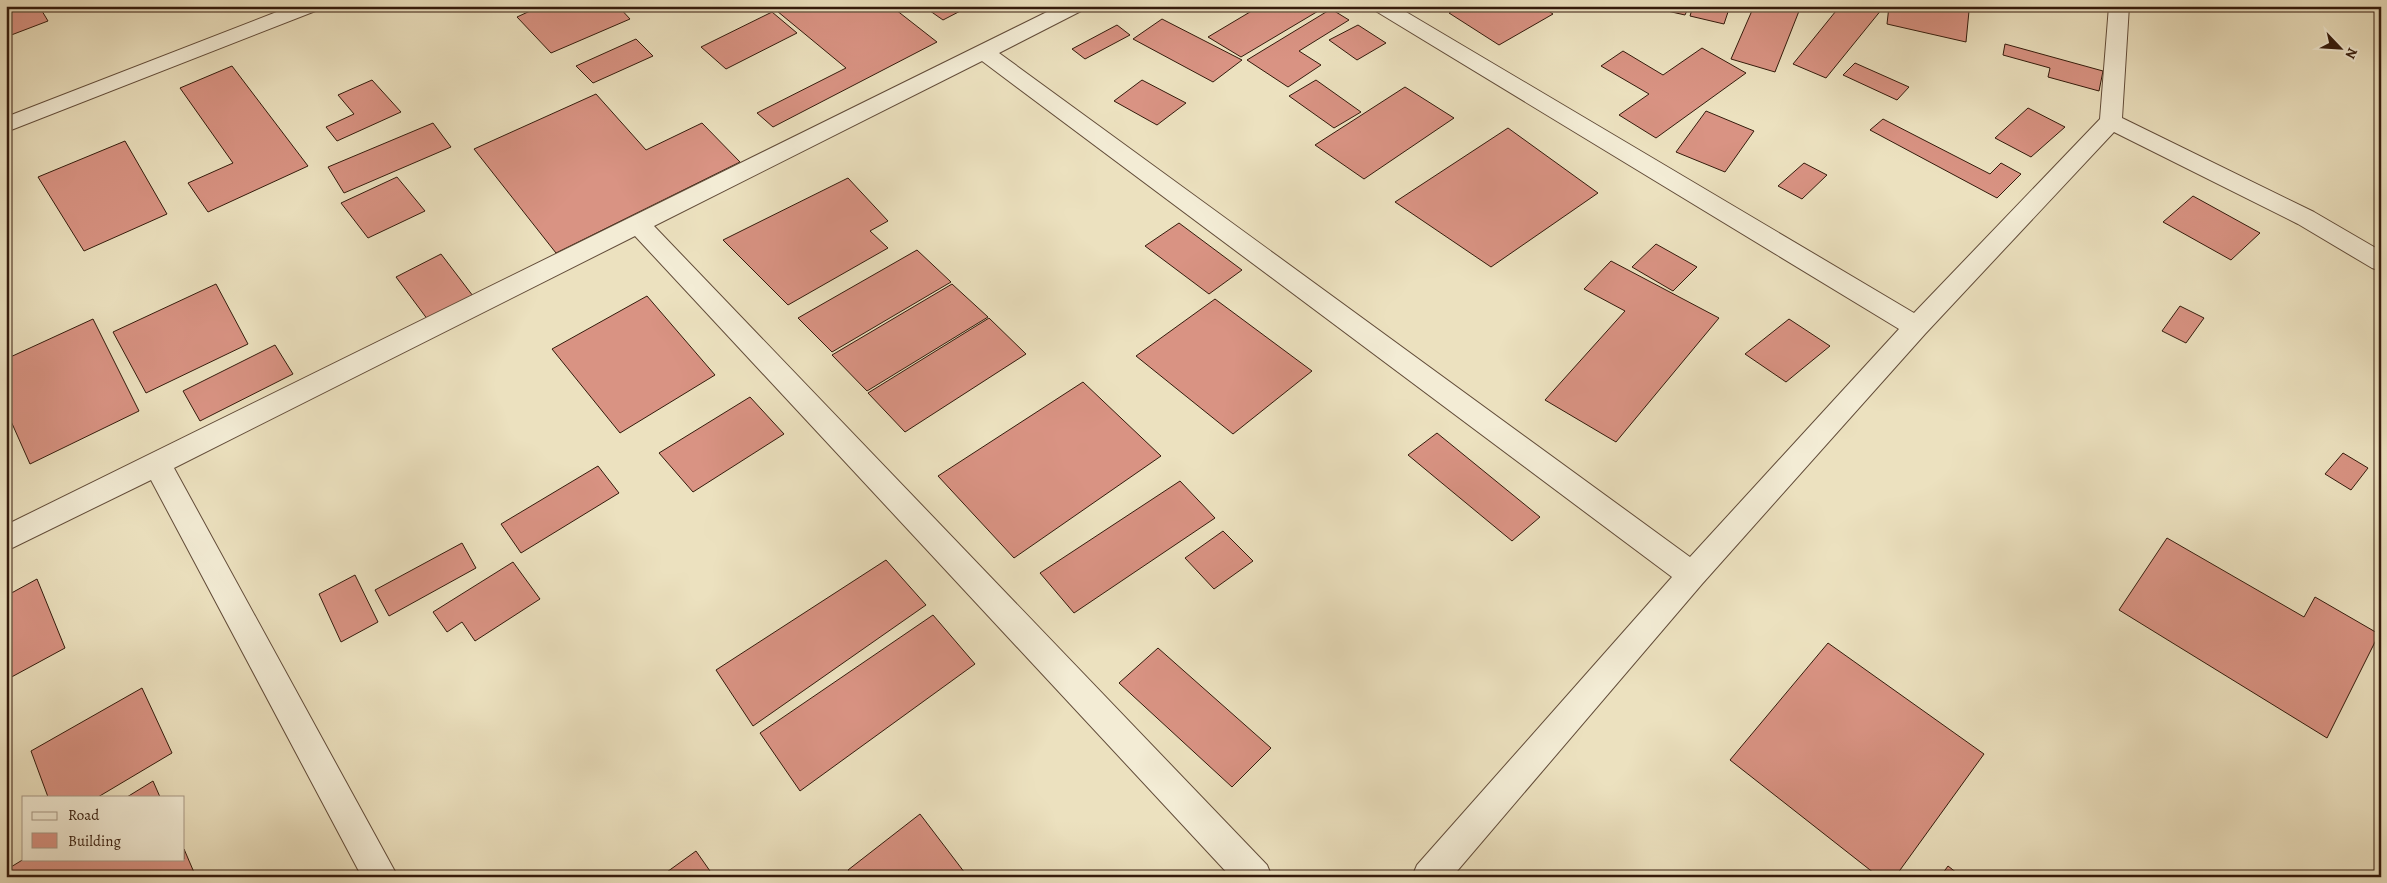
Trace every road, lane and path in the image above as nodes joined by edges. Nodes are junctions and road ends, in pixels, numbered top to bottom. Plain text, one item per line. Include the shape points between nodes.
1 (311, 6) edge
2 (1076, 6) edge
3 (1381, 6) edge
4 (2119, 6) edge
5 (985, 53) junction
6 (2110, 122) junction
7 (6, 125) edge
8 (637, 223) junction
9 (2381, 262) edge
10 (1916, 327) junction
11 (157, 464) junction
12 (6, 539) edge
13 (1692, 576) junction
14 (381, 877) edge
15 (1255, 877) edge
16 (1429, 877) edge

1 - 7 street
2 - 5 street
3 - 10 street
4 - 6 street
5 - 8 street
5 - 13 street
6 - 9 street via 2306,218
6 - 10 street
8 - 11 street
8 - 15 street
10 - 13 street
11 - 12 street
11 - 14 street
13 - 16 street

